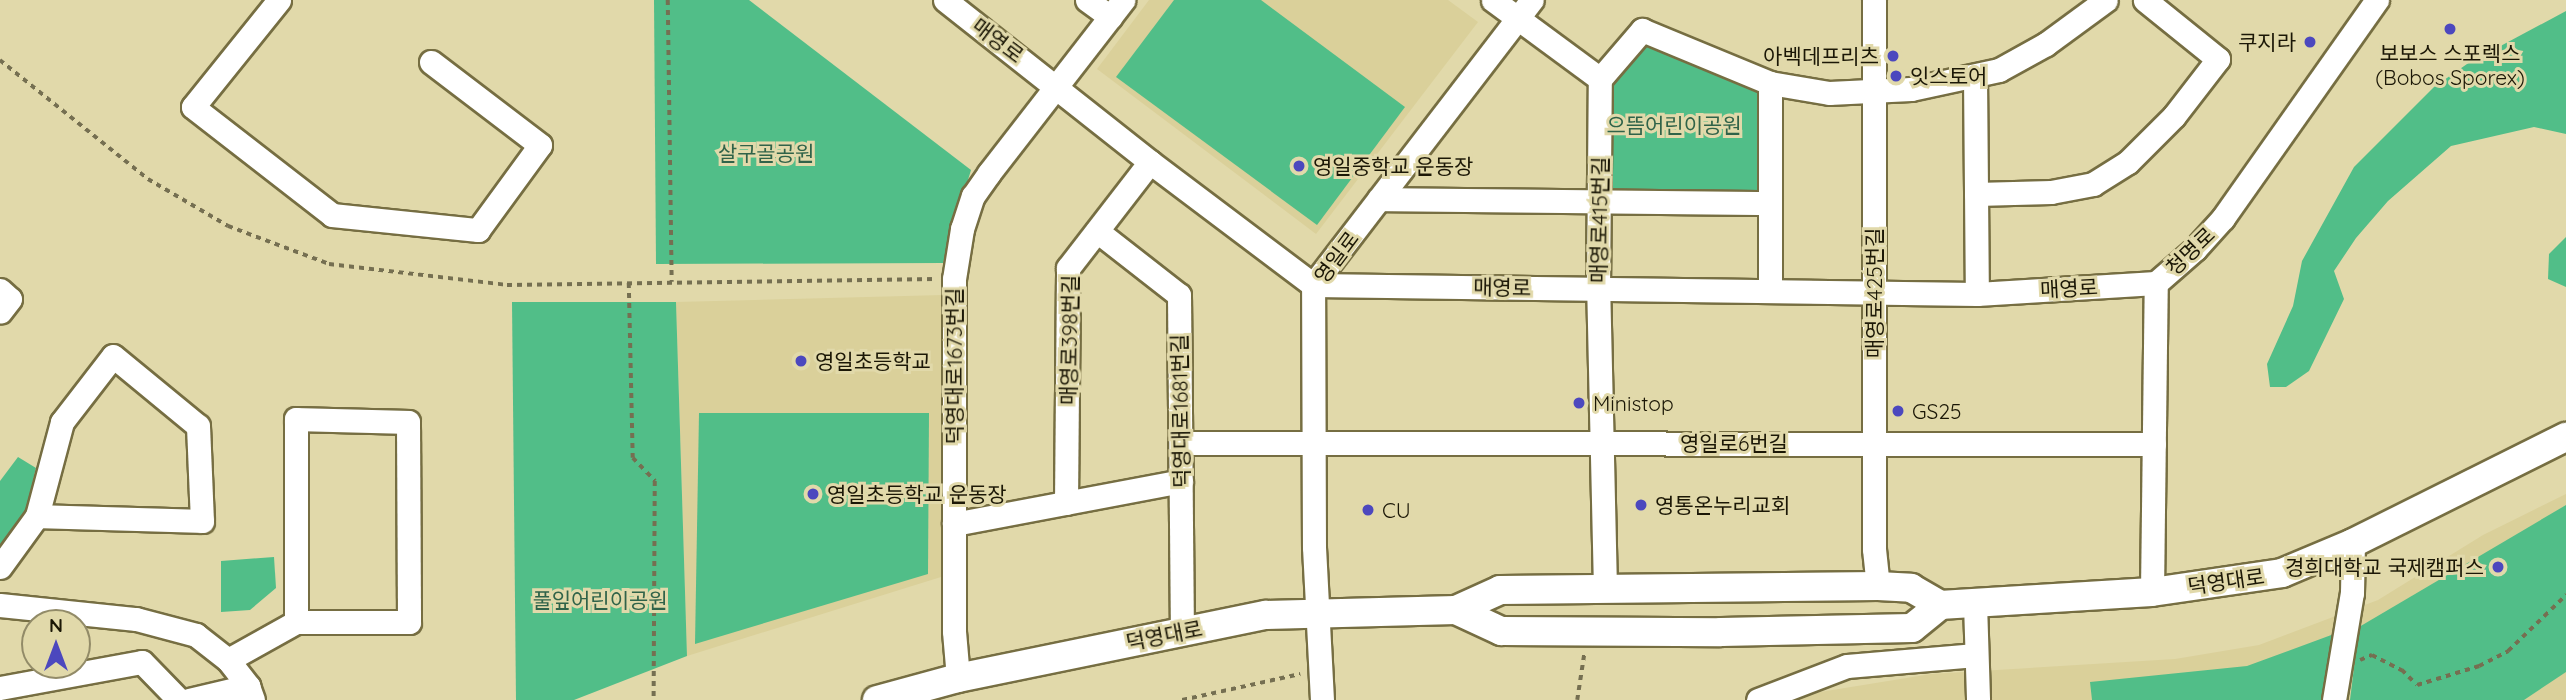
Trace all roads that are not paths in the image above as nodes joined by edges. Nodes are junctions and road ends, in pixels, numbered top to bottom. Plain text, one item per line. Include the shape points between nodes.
1 (279, 0) edge
2 (945, 0) edge
3 (1087, 0) edge
4 (1493, 0) edge
5 (1532, 0) edge
6 (1874, 0) edge
7 (2106, 0) edge
8 (2145, 0) edge
9 (2370, 2) edge
10 (1117, 9) edge
11 (1518, 19) junction
12 (430, 62) dead end
13 (1975, 76) junction
14 (1600, 79) junction
15 (1770, 83) junction
16 (1058, 86) junction
17 (1874, 91) junction
18 (1150, 162) junction
19 (1976, 194) junction
20 (1379, 199) junction
21 (1599, 201) junction
22 (1770, 203) junction
23 (1097, 231) junction
24 (2156, 283) junction
25 (1313, 285) junction
26 (1598, 289) junction
27 (0, 290) edge
28 (1770, 291) junction
29 (1874, 293) junction
30 (1977, 294) junction
31 (0, 312) edge
32 (2566, 437) edge
33 (1181, 443) junction
34 (1314, 443) junction
35 (1603, 443) junction
36 (1874, 443) junction
37 (2154, 444) junction
38 (1181, 481) junction
39 (1066, 503) junction
40 (37, 516) junction
41 (954, 524) junction
42 (2353, 543) junction
43 (0, 567) edge
44 (1878, 586) junction
45 (1605, 589) junction
46 (2152, 592) junction
47 (1975, 603) junction
48 (0, 605) edge
49 (1940, 605) junction
50 (1456, 610) junction
51 (1319, 613) junction
52 (296, 622) junction
53 (1182, 632) junction
54 (1976, 655) junction
55 (228, 660) junction
56 (958, 678) junction
57 (0, 688) edge
58 (250, 693) edge
59 (179, 700) edge
60 (188, 700) edge
61 (877, 700) edge
62 (1322, 700) edge
63 (1758, 700) edge
64 (1978, 700) edge
65 (2334, 700) edge

1 - 12 street via 193,107 332,215 478,230 540,145
2 - 16 street, 매영로
3 - 10 street
4 - 11 street
5 - 11 street, 영일로
6 - 17 street, 매영로425번길
7 - 13 street via 2046,44 1999,70
8 - 19 street via 2218,59 2175,117 2128,162 2093,184 2051,192
9 - 24 street, 청명로 via 2223,218
10 - 16 street, 덕영대로1673번길
11 - 14 street
11 - 20 street, 영일로
13 - 17 street
13 - 19 street
14 - 15 street via 1642,30
14 - 21 street, 매영로415번길
15 - 17 street via 1829,93
15 - 22 street
16 - 18 street, 매영로
16 - 41 street, 덕영대로1673번길 via 979,188 962,229 954,279
17 - 29 street, 매영로425번길
18 - 23 street, 매영로398번길
18 - 25 street, 매영로
19 - 30 street
20 - 21 street
20 - 25 street, 영일로
21 - 22 street
21 - 26 street, 매영로415번길
22 - 28 street
23 - 33 street, 덕영대로1681번길 via 1180,295
23 - 39 street, 매영로398번길 via 1068,268
24 - 30 street, 매영로
24 - 37 street, 청명로
25 - 26 street, 매영로
25 - 34 street, 영일로
26 - 28 street, 매영로
26 - 35 street, 매영로415번길
27 - 31 street via 10,299
28 - 29 street, 매영로
29 - 30 street, 매영로
29 - 36 street, 매영로425번길
32 - 42 main road, 덕영대로
33 - 34 street, 영일로6번길
33 - 38 street, 덕영대로1681번길
34 - 35 street, 영일로6번길
34 - 51 street, 영일로
35 - 36 street, 영일로6번길
35 - 45 street, 매영로415번길
36 - 37 street, 영일로6번길
36 - 44 street, 매영로425번길
37 - 46 street, 청명로
38 - 39 street
38 - 53 street, 덕영대로1681번길
39 - 41 street
40 - 40 street via 62,422 113,356 198,426 202,521
40 - 43 street
41 - 56 street, 덕영대로1673번길
42 - 46 main road, 덕영대로 via 2282,573
42 - 65 street via 2351,593
44 - 45 main road, 덕영대로
44 - 49 main road, 덕영대로 via 1911,588
45 - 50 main road, 덕영대로 via 1500,590
46 - 47 main road, 덕영대로
47 - 49 main road, 덕영대로
47 - 54 street
48 - 55 street via 136,620 196,635
49 - 50 main road, 덕영대로 via 1912,628 1721,632 1501,631
50 - 51 main road, 덕영대로
51 - 53 main road, 덕영대로 via 1266,615
51 - 62 street, 영일로
52 - 52 street via 296,419 408,422 409,622
52 - 55 street
53 - 56 main road, 덕영대로
54 - 63 street via 1847,666
54 - 64 street
55 - 58 street
56 - 61 main road, 덕영대로
57 - 59 street via 142,662
58 - 60 street

